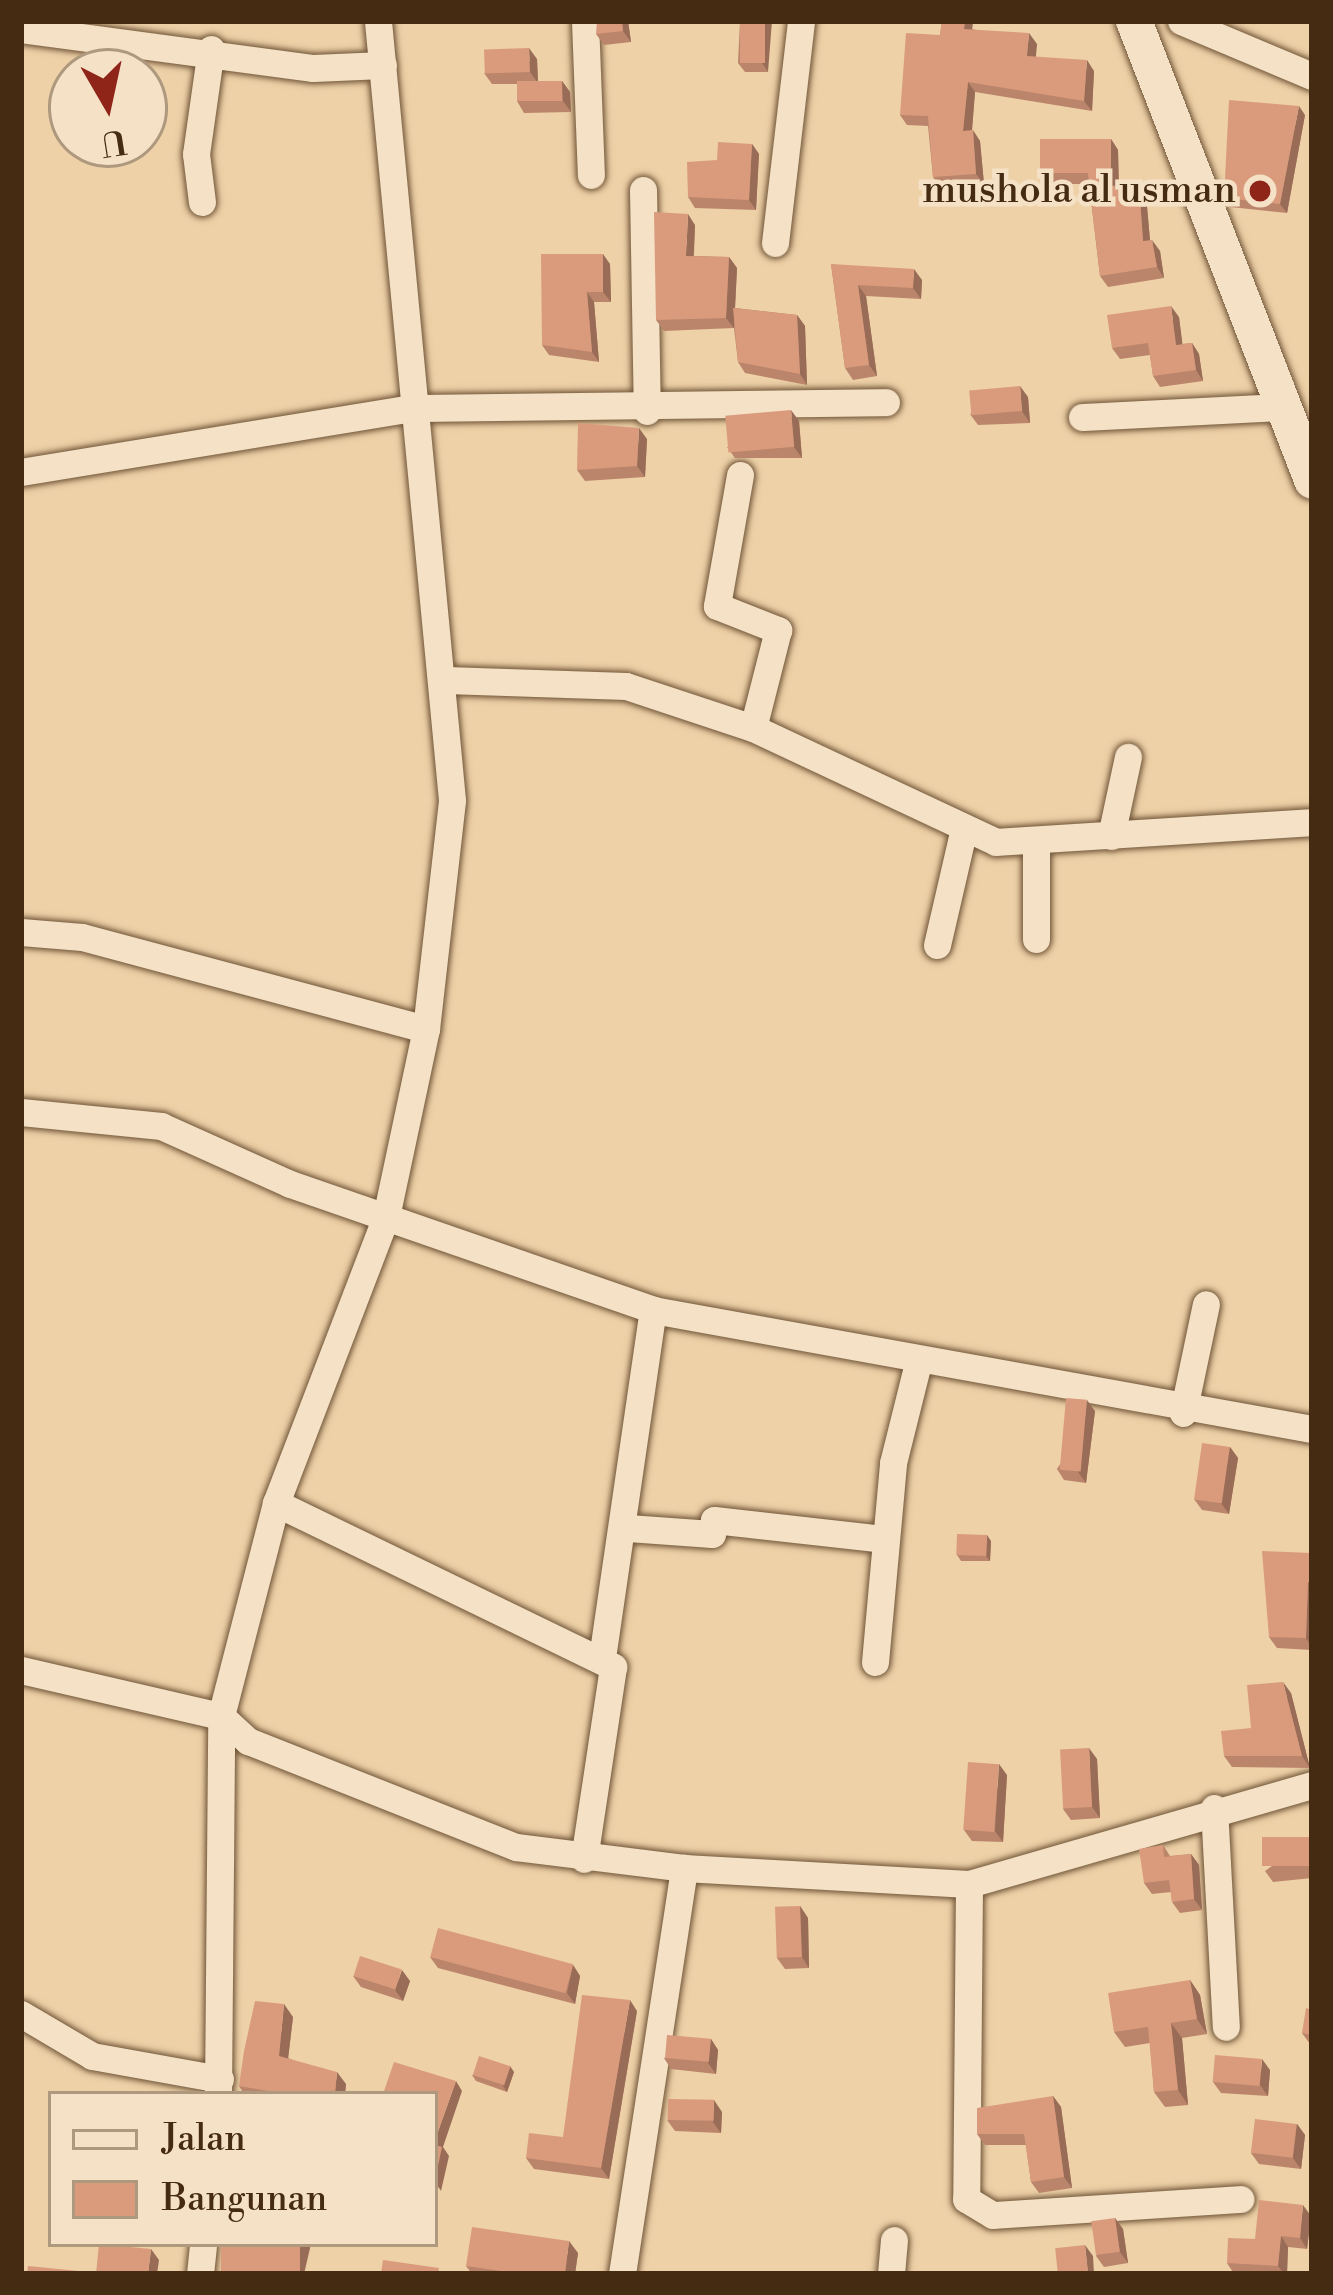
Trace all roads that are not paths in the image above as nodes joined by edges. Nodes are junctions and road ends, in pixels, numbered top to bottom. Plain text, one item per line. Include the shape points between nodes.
1 (378, 21) edge
2 (585, 21) edge
3 (801, 21) edge
4 (1134, 21) edge
5 (1180, 21) edge
6 (60, 26) edge
7 (21, 28) edge
8 (211, 49) junction
9 (383, 65) junction
10 (1312, 76) edge
11 (591, 175) dead end
12 (643, 190) dead end
13 (202, 202) dead end
14 (775, 243) dead end
15 (886, 402) dead end
16 (1282, 407) junction
17 (412, 408) junction
18 (647, 411) junction
19 (1082, 417) dead end
20 (21, 472) edge
21 (740, 475) dead end
22 (1312, 481) edge
23 (446, 680) junction
24 (753, 728) junction
25 (1128, 757) dead end
26 (1312, 822) edge
27 (963, 832) junction
28 (1111, 836) junction
29 (1036, 844) junction
30 (21, 932) edge
31 (1036, 939) dead end
32 (937, 945) dead end
33 (426, 1029) junction
34 (21, 1112) edge
35 (386, 1217) junction
36 (1206, 1304) dead end
37 (652, 1310) junction
38 (919, 1359) junction
39 (1184, 1413) junction
40 (1312, 1429) edge
41 (276, 1503) junction
42 (628, 1528) junction
43 (883, 1539) junction
44 (602, 1658) junction
45 (875, 1662) dead end
46 (21, 1670) edge
47 (220, 1716) junction
48 (1312, 1785) edge
49 (1214, 1808) junction
50 (584, 1859) junction
51 (684, 1868) junction
52 (969, 1884) junction
53 (21, 2014) edge
54 (1226, 2027) dead end
55 (219, 2086) edge
56 (1240, 2199) dead end
57 (894, 2240) dead end
58 (622, 2274) edge
59 (891, 2274) edge

1 - 9 street
2 - 11 street
3 - 14 street
4 - 16 main road
5 - 10 street
6 - 7 street
6 - 8 street
8 - 9 street via 313,68
8 - 13 street via 196,154
9 - 17 street
12 - 18 street
15 - 18 street
16 - 19 street
16 - 22 main road
17 - 18 street
17 - 20 street
17 - 23 street
21 - 24 street via 717,605 778,629
23 - 24 street via 574,678
23 - 33 street via 452,800
24 - 27 street
25 - 28 street
26 - 28 street
27 - 29 street
27 - 32 street
28 - 29 street
29 - 31 street
30 - 33 street via 82,937
33 - 35 street
34 - 35 street via 148,1122
35 - 37 street
35 - 41 street
36 - 39 street
37 - 38 street
37 - 42 street
38 - 39 street
38 - 43 street
39 - 40 street
41 - 44 street
41 - 47 street
42 - 43 street via 712,1534 714,1520
42 - 44 street
43 - 45 street
44 - 50 street via 617,1680
46 - 47 street
47 - 50 street via 248,1741 351,1774 414,1810
47 - 55 street
48 - 49 street
49 - 52 street
49 - 54 street
50 - 51 street
51 - 52 street
51 - 58 street
52 - 56 street via 966,2199 993,2215
53 - 55 street via 92,2056
57 - 59 street

